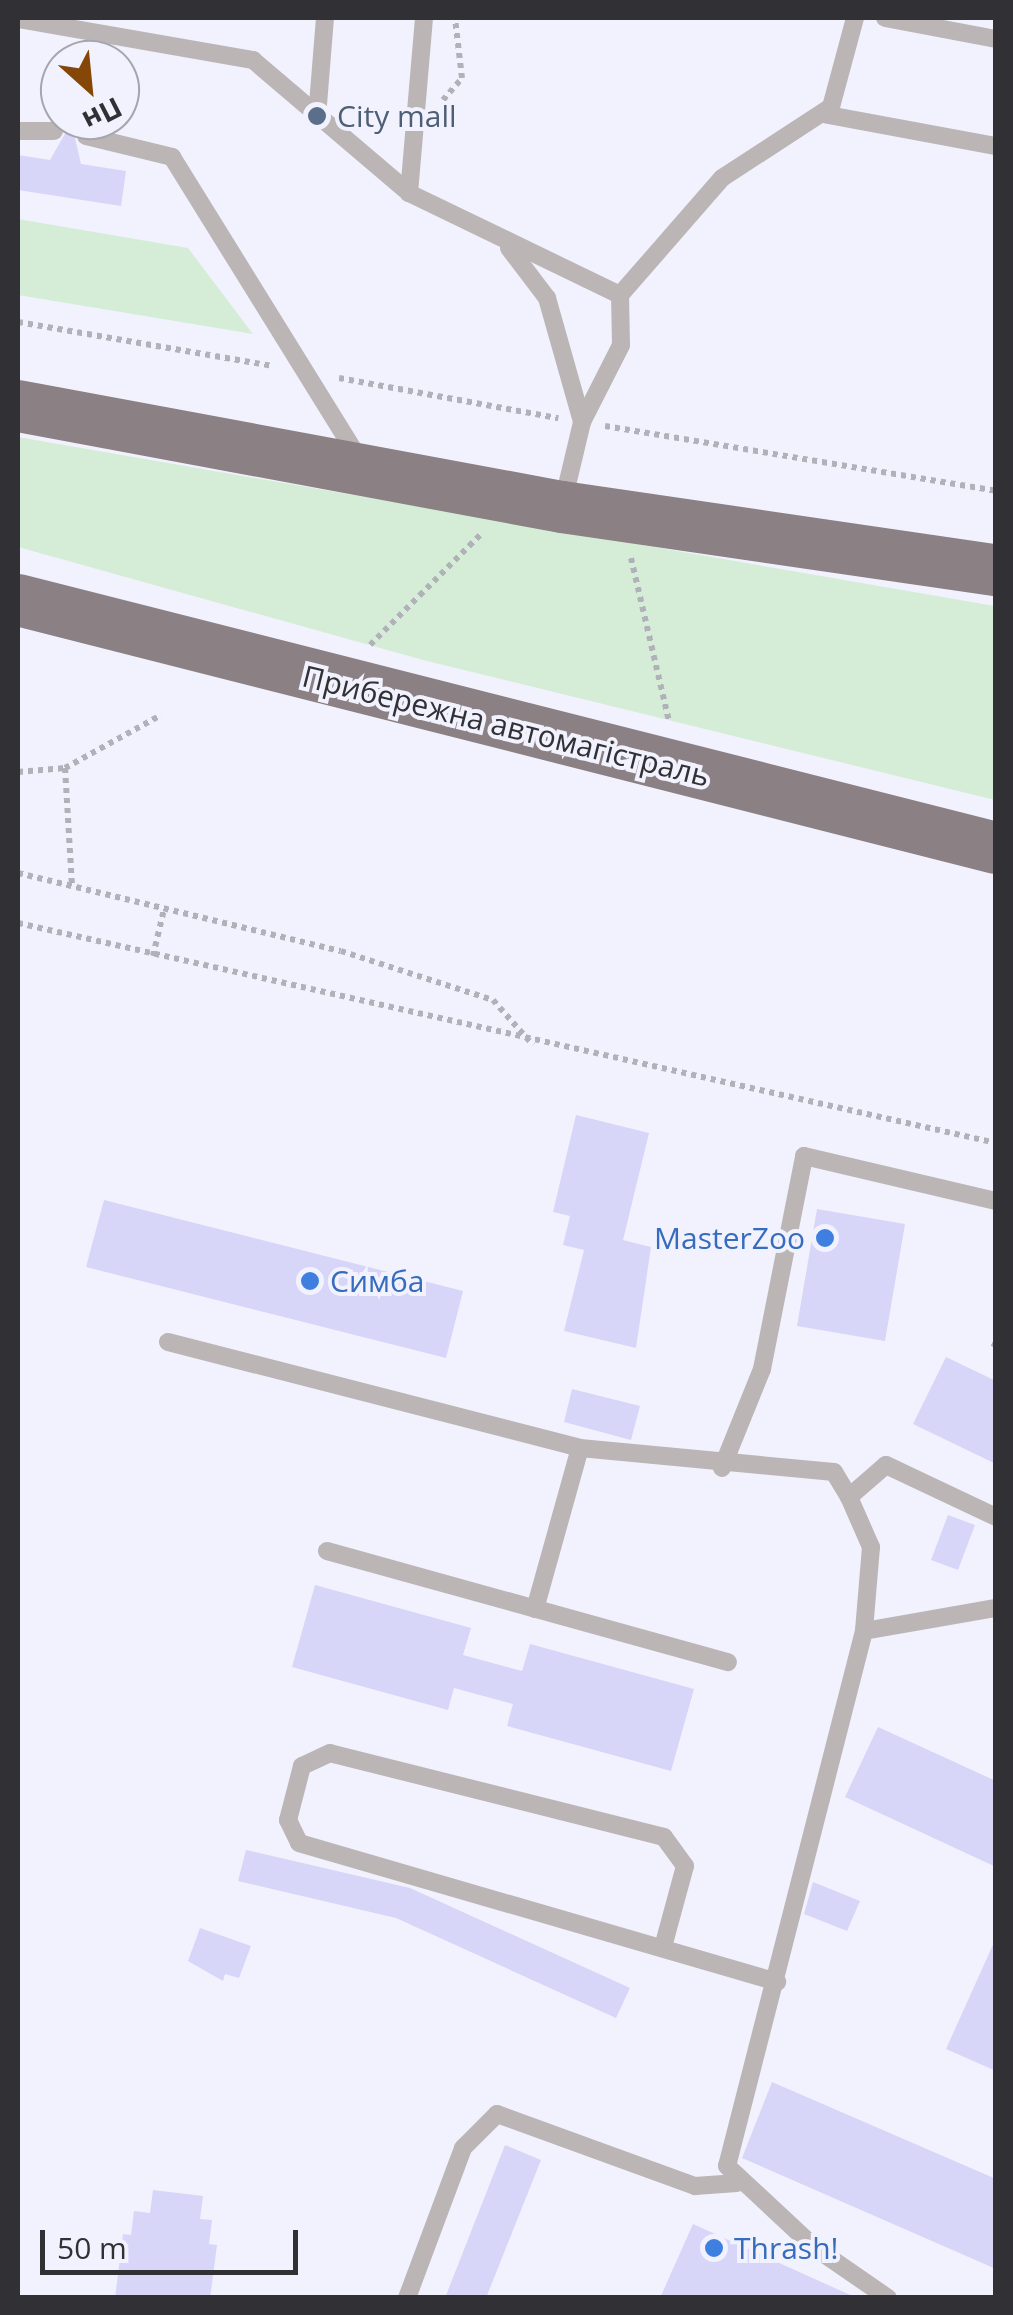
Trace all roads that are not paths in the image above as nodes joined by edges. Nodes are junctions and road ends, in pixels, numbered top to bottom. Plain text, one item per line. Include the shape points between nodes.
1 (326, 18) edge
2 (424, 18) edge
3 (856, 18) edge
4 (885, 18) edge
5 (18, 20) edge
6 (996, 39) edge
7 (822, 114) junction
8 (317, 117) junction
9 (102, 140) edge
10 (996, 146) edge
11 (409, 193) junction
12 (509, 248) junction
13 (620, 295) junction
14 (18, 406) edge
15 (582, 422) junction
16 (368, 472) junction
17 (562, 507) junction
18 (996, 570) edge
19 (18, 600) edge
20 (996, 848) edge
21 (996, 1202) edge
22 (168, 1342) dead end
23 (580, 1448) junction
24 (722, 1468) junction
25 (850, 1497) junction
26 (996, 1517) edge
27 (328, 1551) dead end
28 (996, 1608) edge
29 (534, 1610) junction
30 (864, 1631) junction
31 (728, 1662) dead end
32 (663, 1947) junction
33 (777, 1982) junction
34 (738, 2183) junction
35 (406, 2298) edge
36 (888, 2298) edge

1 - 8 lane
2 - 11 lane
3 - 7 lane via 840,91
4 - 6 lane
5 - 8 lane via 253,60
7 - 10 lane
7 - 13 lane via 722,178
8 - 11 lane
9 - 16 lane via 172,157
11 - 12 lane
12 - 13 lane
12 - 15 lane via 546,298
13 - 15 lane via 622,346
14 - 16 main road
15 - 17 lane
16 - 17 main road
17 - 18 main road
19 - 20 main road, Прибережна автомагістраль
21 - 24 lane via 804,1156 762,1368
22 - 23 lane
23 - 24 lane
23 - 29 lane
24 - 25 lane via 834,1472
25 - 26 lane via 886,1464
25 - 30 lane via 871,1548
27 - 29 lane
28 - 30 lane
29 - 31 lane
30 - 33 lane
32 - 32 lane via 298,1843 288,1820 302,1766 330,1753 664,1838 684,1866
32 - 33 lane
33 - 34 lane via 729,2145
34 - 35 lane via 696,2186 498,2114 462,2148
34 - 36 lane

